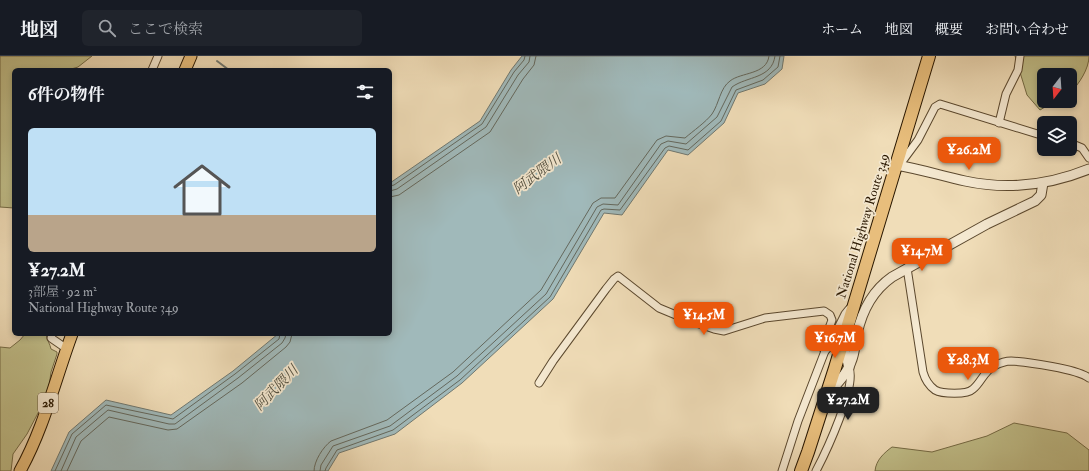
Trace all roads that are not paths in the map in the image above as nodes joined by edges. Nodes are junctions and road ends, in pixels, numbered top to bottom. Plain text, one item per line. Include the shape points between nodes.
1 (158, 56) edge
2 (192, 56) edge
3 (929, 56) edge
4 (1020, 56) edge
5 (153, 68) edge
6 (186, 68) edge
7 (999, 123) junction
8 (1037, 134) edge
9 (1077, 146) edge
10 (1089, 158) edge
11 (898, 165) junction
12 (1089, 169) edge
13 (1043, 183) junction
14 (907, 268) junction
15 (854, 308) junction
16 (52, 336) edge
17 (71, 336) edge
18 (843, 343) junction
19 (67, 349) junction
20 (825, 351) junction
21 (849, 368) junction
22 (1089, 378) edge
23 (539, 383) dead end
24 (827, 396) junction
25 (20, 471) edge
26 (782, 471) edge
27 (801, 471) edge
28 (816, 471) edge

1 - 5 street
2 - 6 main road
3 - 11 highway, National Highway Route 349
4 - 7 street via 1018,70 1006,94
7 - 8 street
7 - 11 street via 943,104 936,105 918,140
9 - 10 street via 1082,148
11 - 13 street via 967,182 1024,185
11 - 15 highway, National Highway Route 349
12 - 13 street
13 - 14 street via 1041,195 1036,201 987,224
14 - 21 street via 881,284 868,302
14 - 22 street via 923,372 928,384 935,390 958,394 973,390 993,367 1010,361 1063,369
15 - 18 highway, National Highway Route 349
15 - 20 street via 850,308 845,314
16 - 19 street
17 - 19 main road, 28
18 - 21 street
18 - 24 highway, National Highway Route 349
19 - 25 main road, 28 via 40,428
20 - 23 street via 822,347 832,320 824,311 765,318 724,331 658,308 618,276 553,360
20 - 26 street
21 - 24 street
21 - 28 street via 849,390
24 - 27 highway, National Highway Route 349

